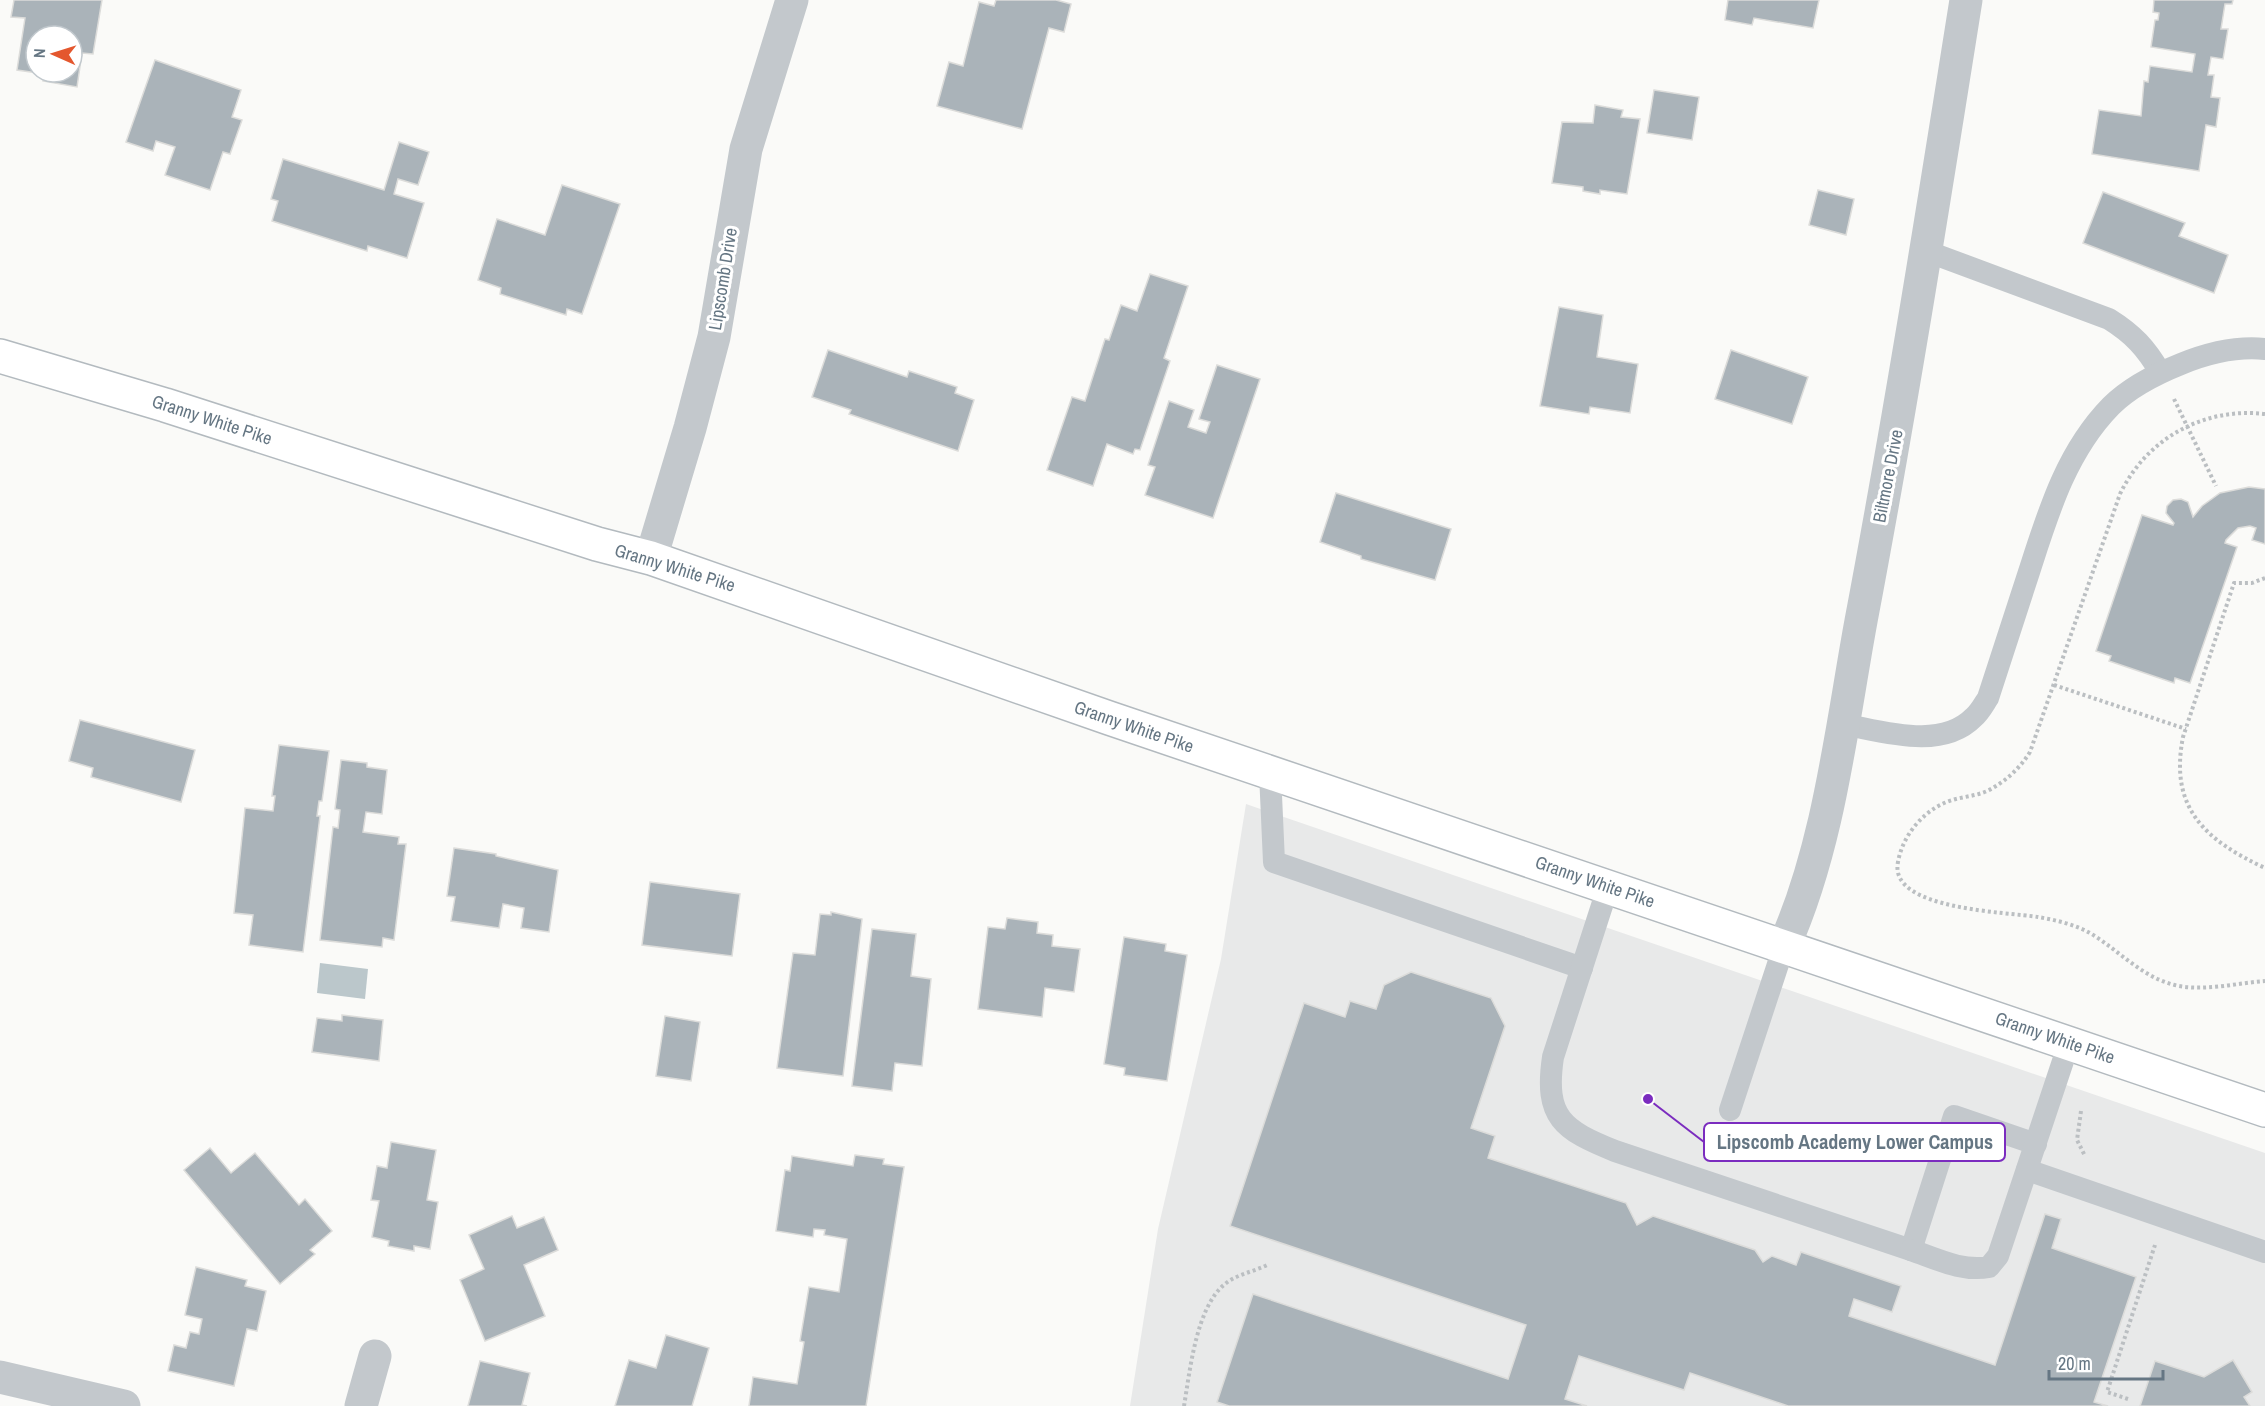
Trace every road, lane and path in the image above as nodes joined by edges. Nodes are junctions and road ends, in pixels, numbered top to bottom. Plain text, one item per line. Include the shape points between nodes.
1 (792, 0) edge
2 (1966, 0) edge
3 (1926, 251) junction
4 (2265, 349) edge
5 (0, 356) edge
6 (2160, 372) junction
7 (2265, 414) edge
8 (2187, 425) junction
9 (2216, 486) dead end
10 (651, 558) junction
11 (2265, 578) edge
12 (2054, 686) junction
13 (1842, 724) junction
14 (2186, 729) junction
15 (1270, 773) junction
16 (2265, 868) edge
17 (1608, 887) junction
18 (1784, 946) junction
19 (1582, 968) junction
20 (2265, 981) edge
21 (2069, 1043) junction
22 (2083, 1102) dead end
23 (1730, 1110) dead end
24 (2265, 1110) edge
25 (2036, 1144) junction
26 (2088, 1162) dead end
27 (2027, 1170) junction
28 (2163, 1217) junction
29 (1911, 1250) junction
30 (2265, 1252) edge
31 (1267, 1265) dead end
32 (375, 1356) dead end
33 (0, 1377) edge
34 (2128, 1399) dead end
35 (124, 1406) edge
36 (362, 1406) edge
37 (1184, 1406) edge

1 - 10 street, Lipscomb Drive via 746,149 714,337
2 - 3 street, Biltmore Drive
3 - 6 lane via 2109,319 2142,343
3 - 13 street, Biltmore Drive via 1903,398
4 - 6 lane via 2234,348 2198,356
5 - 10 main road, Granny White Pike
6 - 8 path
6 - 13 lane via 2112,406 2072,460 2054,496 1988,698 1975,717 1949,732 1931,736
7 - 8 path via 2231,413
8 - 9 path
8 - 12 path via 2152,451 2126,482
10 - 15 main road, Granny White Pike
11 - 14 path via 2234,583
12 - 14 path
12 - 20 path via 2030,752 2020,766 1989,790 1954,799 1924,815 1903,844 1897,876 1929,899 1956,908 2061,921 2088,932 2137,968 2179,986
13 - 18 street, Biltmore Drive via 1814,865
14 - 16 path via 2179,759 2182,796 2208,832 2233,852
15 - 17 main road, Granny White Pike
15 - 19 lane via 1274,862
17 - 18 main road, Granny White Pike
17 - 19 lane
18 - 21 main road, Granny White Pike
18 - 23 lane
19 - 29 lane via 1550,1077 1555,1109 1574,1134
21 - 24 main road, Granny White Pike
21 - 25 lane
22 - 26 path via 2077,1140
25 - 27 lane
25 - 29 lane via 1954,1116
27 - 28 lane
27 - 29 lane via 2003,1245 1989,1267 1959,1267
28 - 30 lane
28 - 34 path via 2107,1392
31 - 37 path via 1235,1277 1208,1304 1194,1348
32 - 36 street
33 - 35 street

